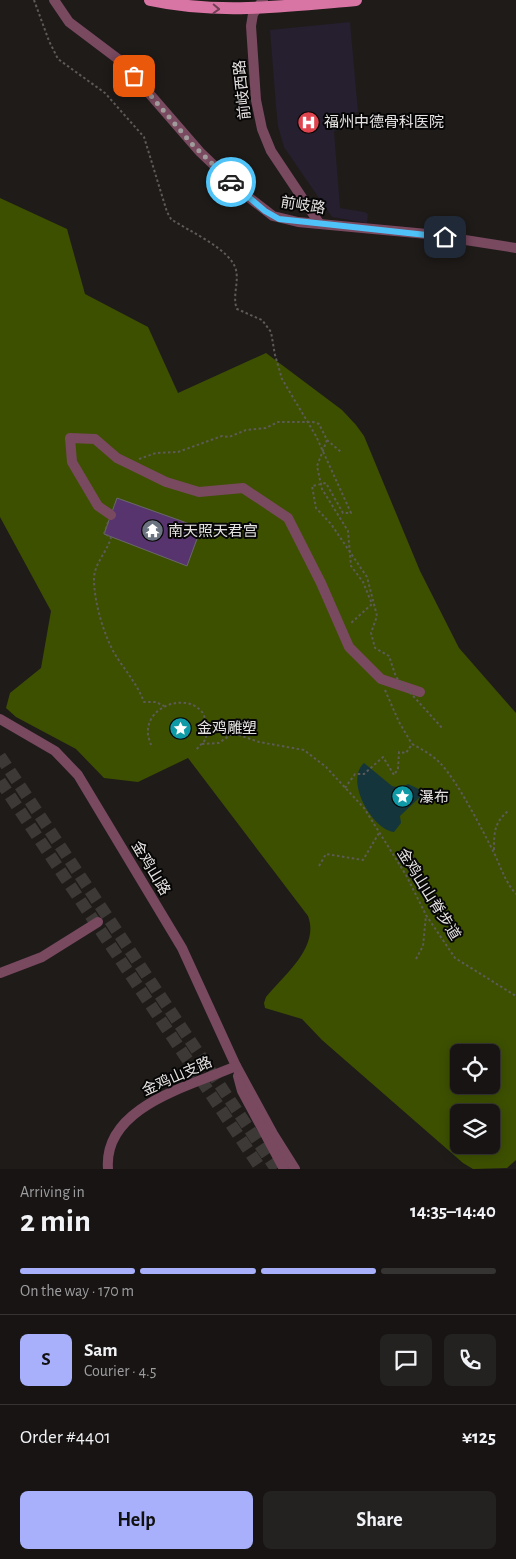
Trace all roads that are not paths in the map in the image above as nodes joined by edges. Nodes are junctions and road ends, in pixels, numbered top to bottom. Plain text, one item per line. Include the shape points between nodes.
1 (54, 0) edge
2 (150, 0) edge
3 (356, 0) edge
4 (260, 5) edge
5 (320, 223) junction
6 (516, 248) edge
7 (111, 515) road end
8 (420, 692) dead end
9 (0, 719) edge
10 (98, 922) dead end
11 (0, 973) edge
12 (236, 1066) junction
13 (108, 1169) edge
14 (284, 1169) edge
15 (295, 1169) edge

1 - 5 street, 前岐路 via 69,22 122,62 192,144 250,199 279,219
2 -> 4 main road via 211,10
3 - 4 main road
4 - 5 street, 前岐西路 via 252,20 252,43 256,100 262,129 271,151
5 - 6 street, 前岐路 via 427,234
7 - 8 street via 98,506 72,462 70,438 95,439 117,458 166,482 199,492 243,488 288,518 322,583 349,647 381,679
9 - 12 street, 金鸡山路 via 54,751 78,775 178,942
10 - 11 street via 42,957
12 - 13 street, 金鸡山支路 via 137,1111 111,1145
12 - 14 street via 242,1091
12 - 15 street

